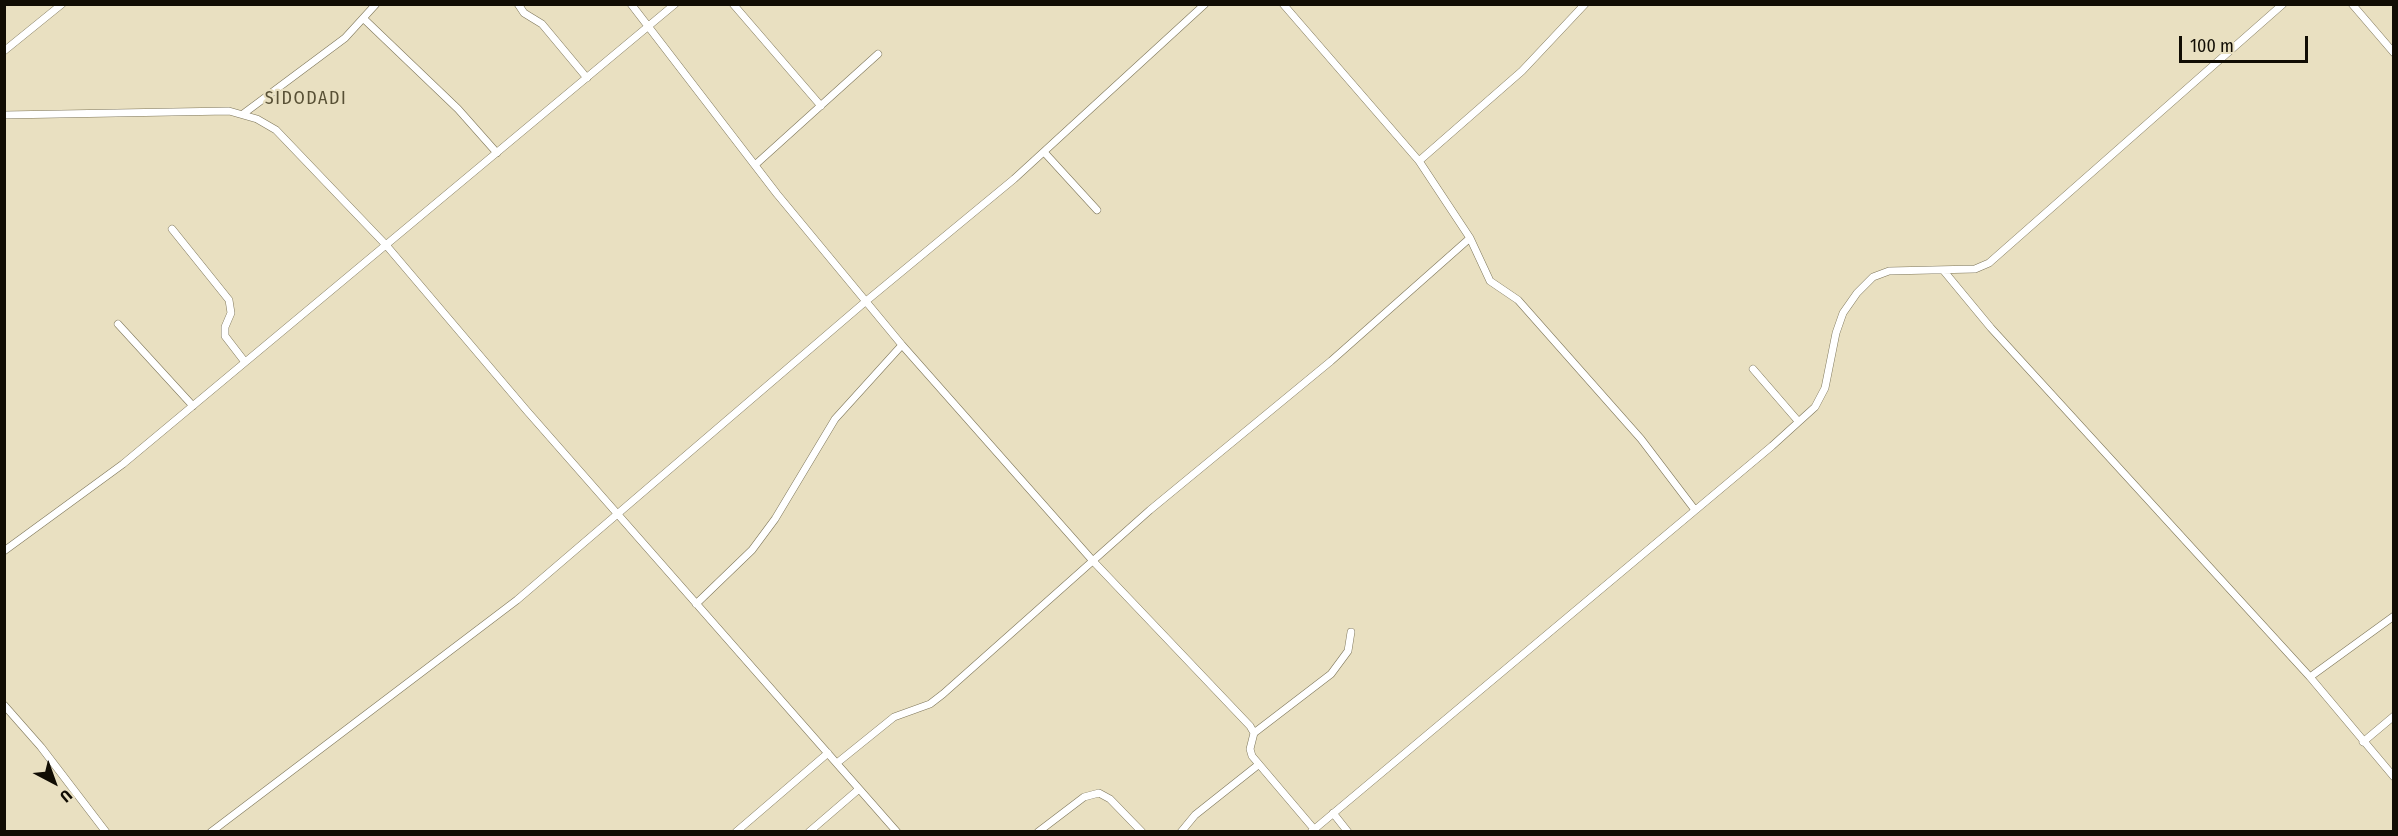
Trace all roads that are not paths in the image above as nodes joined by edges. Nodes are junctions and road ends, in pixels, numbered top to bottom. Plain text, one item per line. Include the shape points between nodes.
1 (62, 4) edge
2 (376, 4) edge
3 (518, 4) edge
4 (631, 4) edge
5 (675, 4) edge
6 (733, 4) edge
7 (1205, 4) edge
8 (1283, 4) edge
9 (1585, 4) edge
10 (2283, 4) edge
11 (2352, 4) edge
12 (364, 19) junction
13 (649, 27) junction
14 (4, 51) edge
15 (2394, 53) edge
16 (878, 54) dead end
17 (587, 78) junction
18 (821, 106) junction
19 (243, 114) junction
20 (4, 115) edge
21 (1044, 152) junction
22 (497, 153) junction
23 (1419, 162) junction
24 (755, 165) junction
25 (1096, 210) dead end
26 (172, 229) dead end
27 (1470, 238) junction
28 (386, 244) junction
29 (1943, 270) junction
30 (865, 302) junction
31 (118, 324) dead end
32 (902, 345) junction
33 (245, 362) junction
34 (1753, 369) dead end
35 (193, 406) junction
36 (1798, 421) junction
37 (1695, 510) junction
38 (617, 513) junction
39 (4, 551) edge
40 (1093, 561) junction
41 (696, 604) junction
42 (2394, 616) edge
43 (1351, 632) dead end
44 (2310, 677) junction
45 (4, 705) edge
46 (2394, 716) edge
47 (1254, 734) junction
48 (2364, 742) junction
49 (828, 753) junction
50 (837, 763) junction
51 (1258, 765) junction
52 (2394, 777) edge
53 (859, 789) junction
54 (1333, 813) junction
55 (1312, 830) edge
56 (106, 831) edge
57 (211, 831) edge
58 (736, 831) edge
59 (809, 831) edge
60 (897, 831) edge
61 (1038, 831) edge
62 (1142, 831) edge
63 (1182, 831) edge
64 (1348, 831) edge

1 - 14 street
2 - 12 street
3 - 17 street via 524,13 542,24
4 - 13 street
5 - 13 street
6 - 18 street
7 - 21 street
8 - 23 street
9 - 23 street via 1522,71
10 - 29 street via 1989,263 1975,269
11 - 15 street
12 - 19 street
12 - 22 street via 458,109
13 - 17 street
13 - 24 street
16 - 18 street
17 - 22 street
18 - 24 street
19 - 20 street via 201,110
19 - 28 street via 290,142
21 - 25 street
21 - 30 street
22 - 28 street
23 - 27 street
24 - 30 street
26 - 33 street via 230,300 225,336
27 - 37 street via 1490,281 1526,308 1641,439
27 - 40 street
28 - 33 street
28 - 38 street
29 - 36 street via 1889,271 1862,287 1839,323 1823,396
29 - 44 street via 1991,328
30 - 32 street
30 - 38 street
31 - 35 street
32 - 40 street
32 - 41 street via 835,419 752,550
33 - 35 street
34 - 36 street
35 - 39 street via 123,464
36 - 37 street
37 - 54 street
38 - 41 street
38 - 57 street via 481,628
40 - 47 street via 1251,726
40 - 50 street via 937,699 894,717
41 - 49 street
42 - 44 street
43 - 47 street via 1348,651 1331,674
44 - 48 street
45 - 56 street
46 - 48 street
47 - 51 street via 1250,752
48 - 52 street
49 - 50 street
49 - 58 street
50 - 53 street
51 - 55 street
51 - 63 street via 1195,815
53 - 59 street
53 - 60 street
54 - 55 street
54 - 64 street
61 - 62 street via 1084,797 1099,794 1110,799

